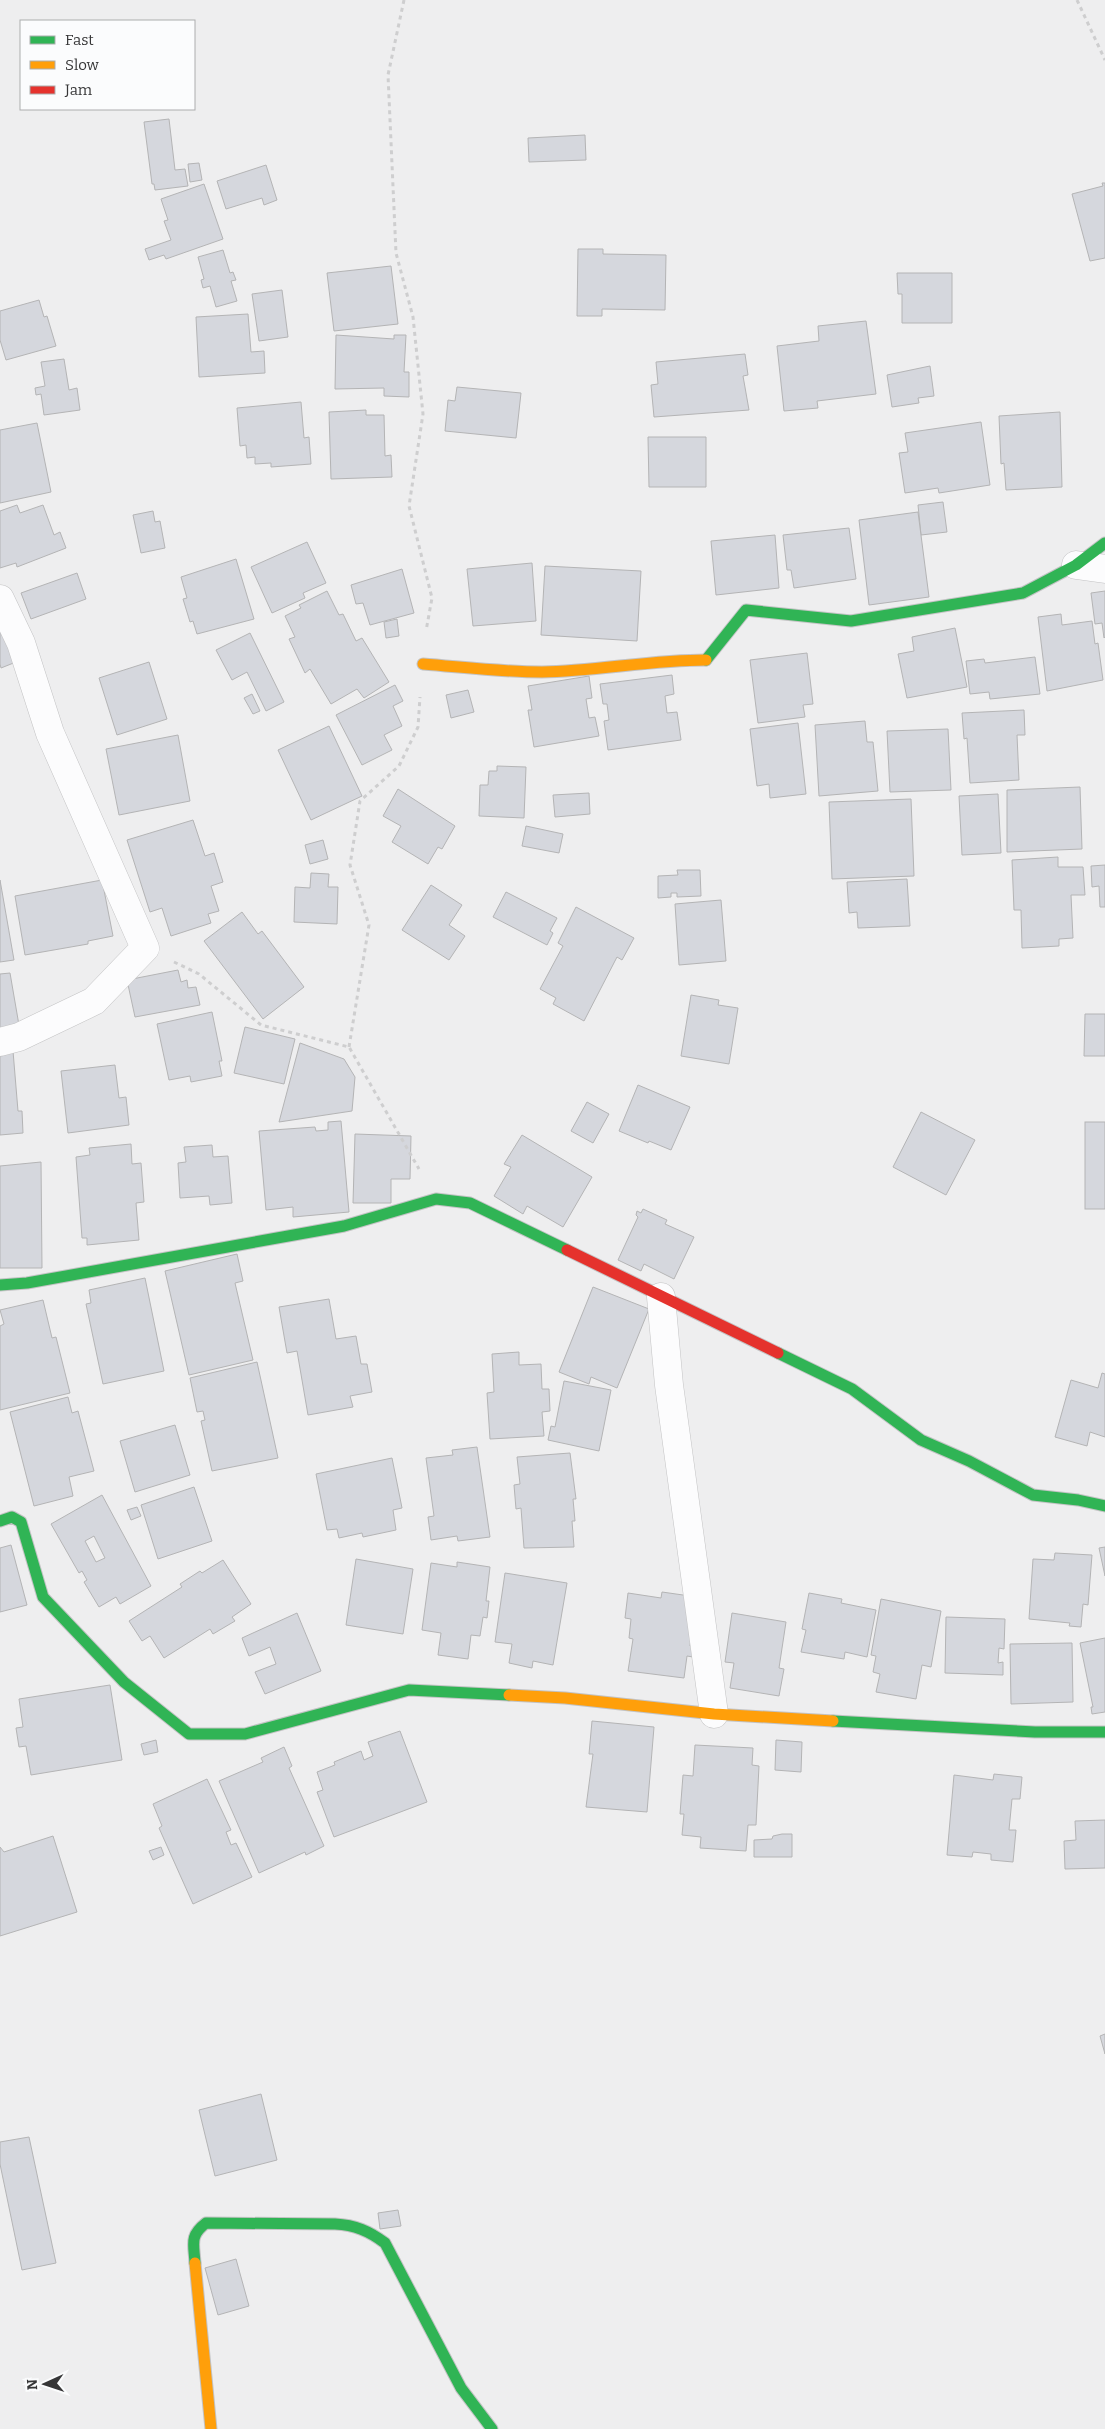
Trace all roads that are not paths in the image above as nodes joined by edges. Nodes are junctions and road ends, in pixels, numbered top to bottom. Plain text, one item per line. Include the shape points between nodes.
1 (1105, 543) edge
2 (1076, 565) junction
3 (1105, 569) edge
4 (0, 599) edge
5 (423, 664) road end
6 (0, 1042) edge
7 (0, 1285) edge
8 (660, 1297) junction
9 (1105, 1506) edge
10 (0, 1521) edge
11 (714, 1714) junction
12 (1105, 1732) edge
13 (211, 2429) edge
14 (492, 2429) edge

1 - 2 street
2 - 3 street
2 - 5 street via 1023,592 852,621 746,610 707,660 540,672
4 - 6 street via 21,642 50,733 144,948 94,1001 19,1037
7 - 8 street via 27,1283 344,1226 436,1200 470,1203
8 - 9 street via 852,1389 921,1440 1033,1495
8 - 11 street
10 - 11 street via 12,1517 20,1522 43,1597 124,1682 189,1734 245,1734 409,1690 565,1698
11 - 12 street via 906,1726
13 - 14 street via 193,2238 197,2230 206,2224 353,2224 368,2230 384,2244 461,2388

